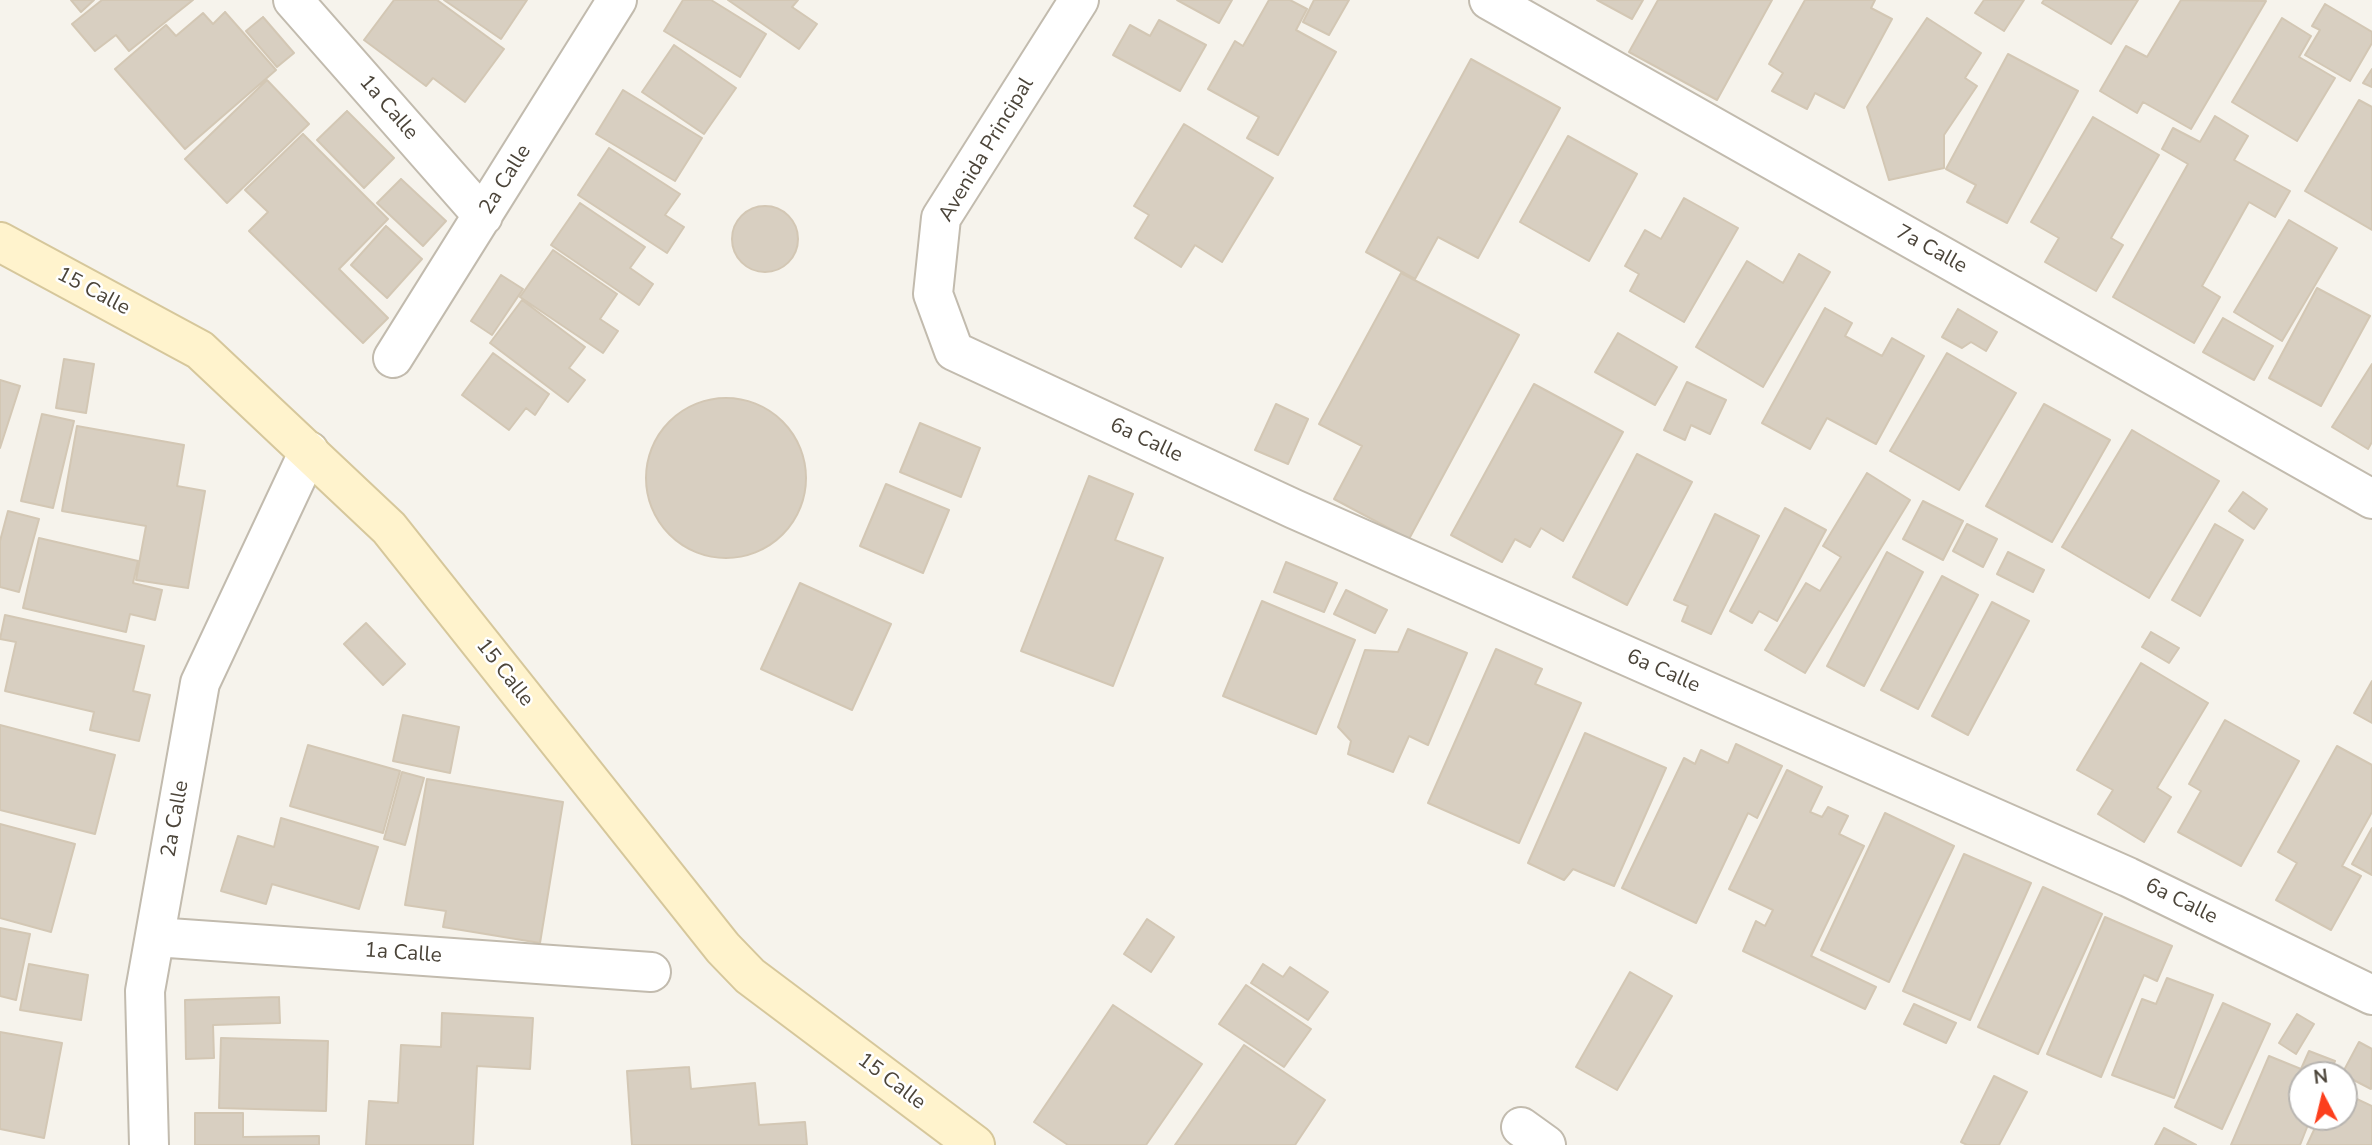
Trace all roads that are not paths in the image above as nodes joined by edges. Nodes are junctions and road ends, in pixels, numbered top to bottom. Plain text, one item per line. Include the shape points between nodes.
1 (293, 0) edge
2 (617, 0) edge
3 (1079, 0) edge
4 (1489, 0) edge
5 (483, 216) junction
6 (0, 242) edge
7 (954, 351) joint
8 (393, 358) dead end
9 (309, 451) junction
10 (2372, 499) edge
11 (155, 937) junction
12 (651, 972) dead end
13 (2372, 995) edge
14 (149, 1145) edge
15 (975, 1145) edge

1 - 5 street, 1a Calle
2 - 5 street, 2a Calle
3 - 7 street, Avenida Principal via 941,218 933,294
4 - 10 street, 7a Calle
5 - 8 street, 2a Calle
6 - 9 street, 15 Calle via 200,350
7 - 13 street, 6a Calle via 1294,509 2128,877
9 - 11 street, 2a Calle via 200,683
9 - 15 street, 15 Calle via 389,528 723,948 750,976
11 - 12 street, 1a Calle
11 - 14 street, 2a Calle via 145,990

